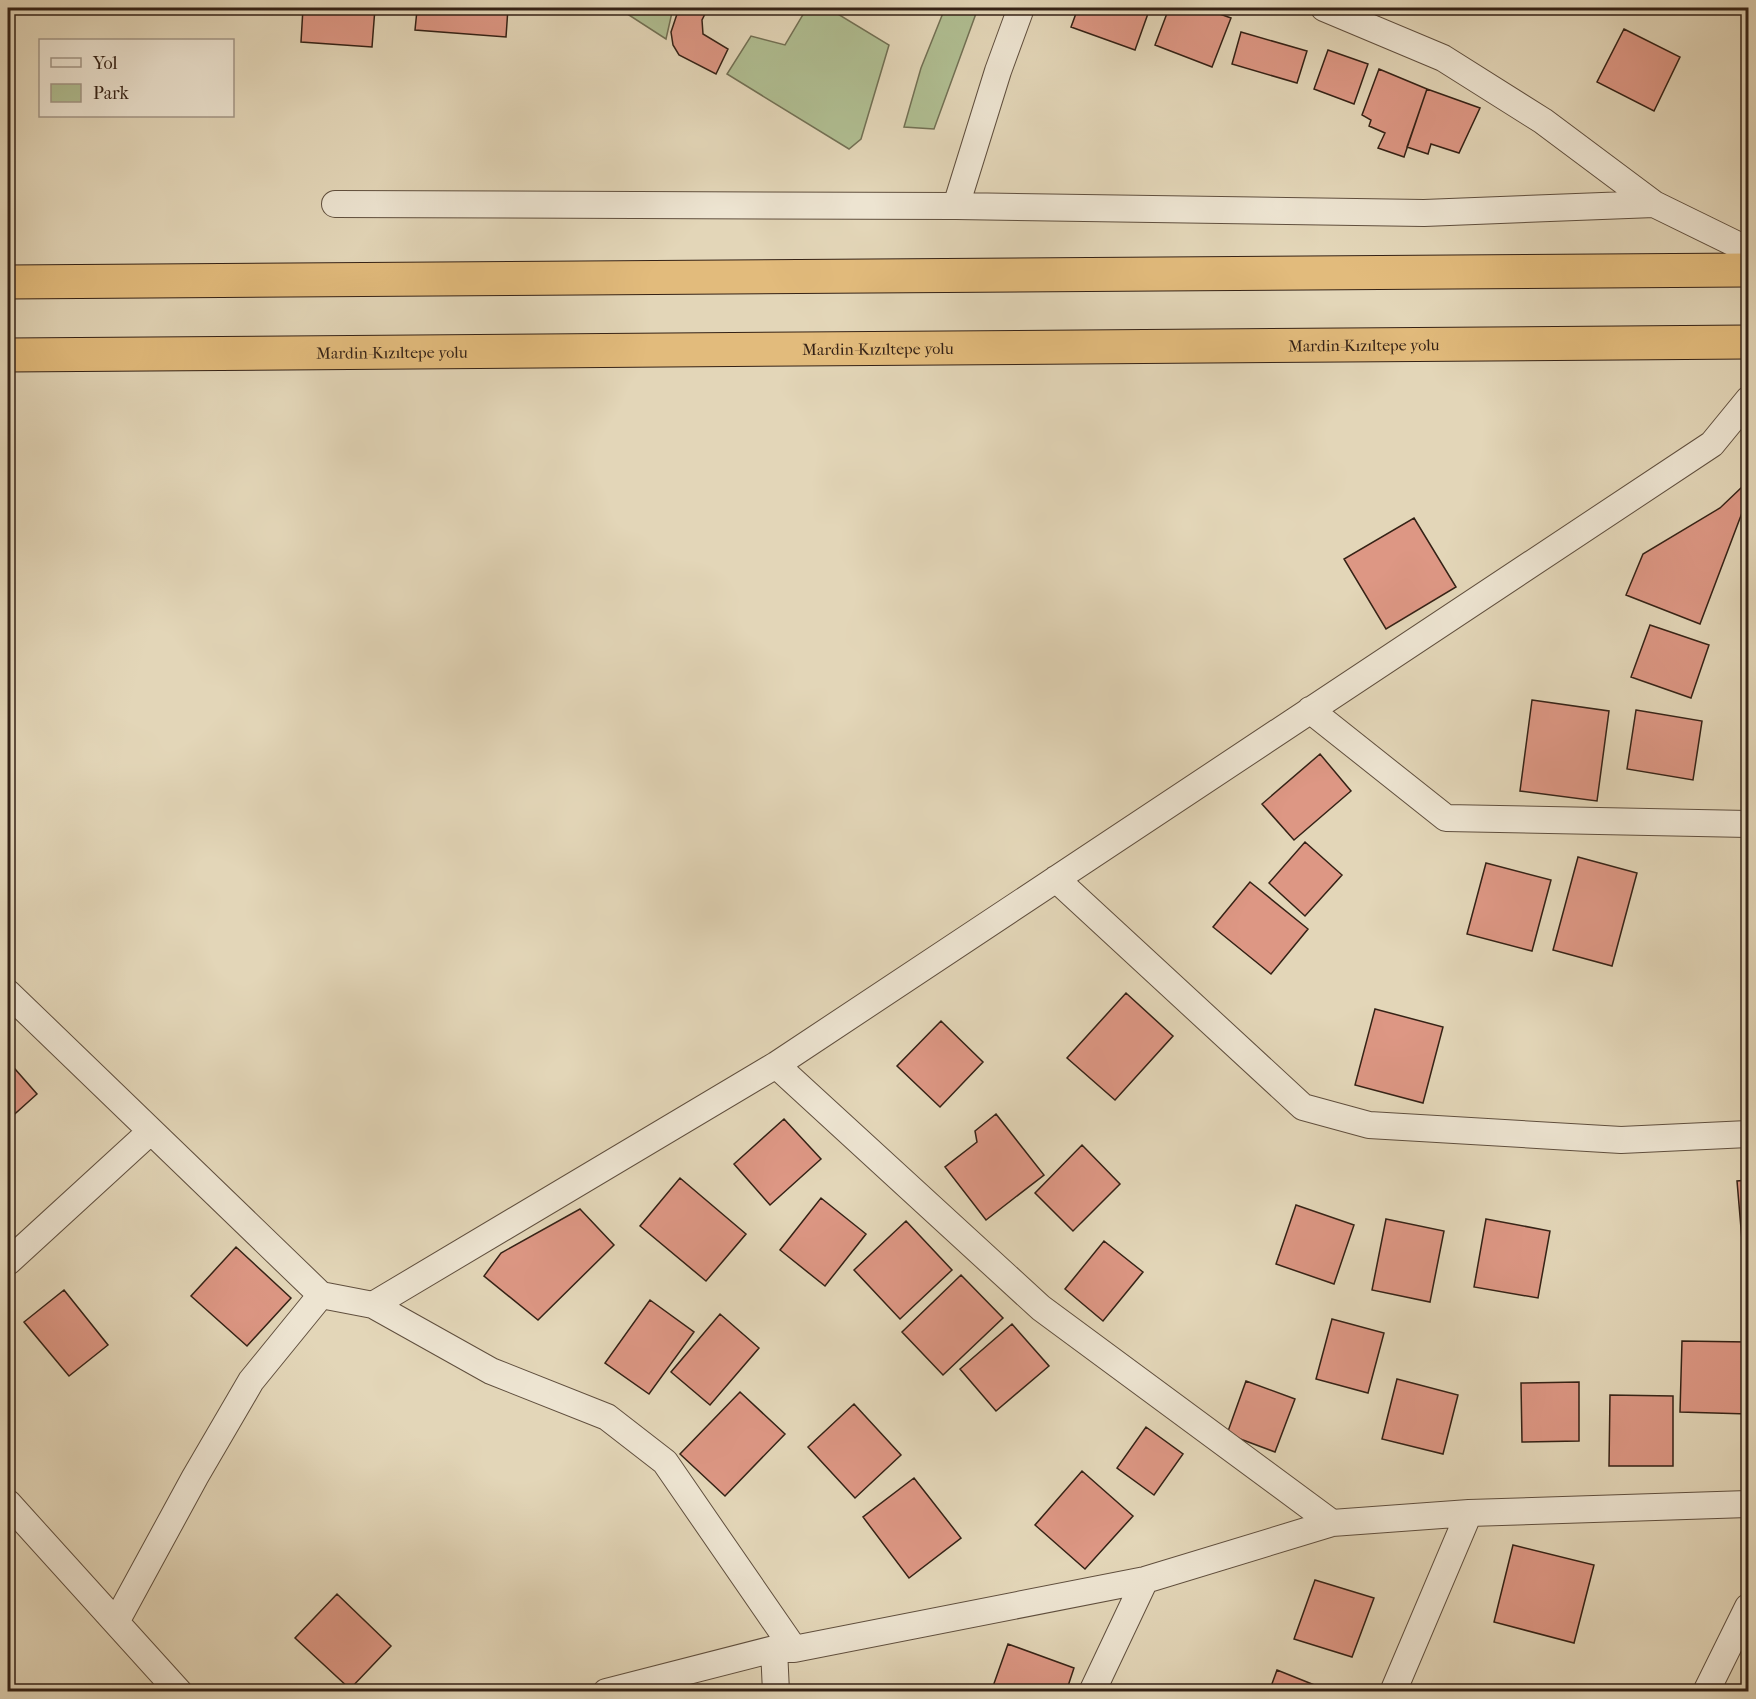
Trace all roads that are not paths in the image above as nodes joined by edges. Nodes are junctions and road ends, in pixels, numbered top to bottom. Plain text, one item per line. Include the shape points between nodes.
1 (1021, 8) edge
2 (1324, 8) edge
3 (335, 204) dead end
4 (1654, 204) junction
5 (957, 206) junction
6 (1749, 250) edge
7 (1749, 270) edge
8 (8, 282) edge
9 (1749, 342) edge
10 (8, 355) edge
11 (1749, 400) edge
12 (1310, 710) junction
13 (1749, 824) edge
14 (1056, 879) junction
15 (8, 993) edge
16 (776, 1065) junction
17 (151, 1131) junction
18 (1749, 1134) edge
19 (8, 1263) edge
20 (321, 1295) junction
21 (373, 1305) junction
22 (8, 1503) edge
23 (1749, 1504) edge
24 (1469, 1513) junction
25 (1332, 1523) junction
26 (1145, 1580) junction
27 (1749, 1607) edge
28 (116, 1622) junction
29 (784, 1649) junction
30 (179, 1692) edge
31 (606, 1692) edge
32 (776, 1692) edge
33 (1092, 1692) edge
34 (1393, 1692) edge
35 (1706, 1692) edge

1 - 5 street
2 - 4 street via 1443,58 1543,121
3 - 5 street
4 - 5 street via 1424,213
4 - 6 street
7 - 8 highway
9 - 10 highway, Mardin-Kızıltepe yolu
11 - 12 street via 1712,444
12 - 13 street via 1446,818
12 - 14 street
14 - 16 street
14 - 18 street via 1303,1107 1369,1125 1622,1140
15 - 17 street
16 - 21 street
16 - 25 street via 1041,1308
17 - 19 street
17 - 20 street
20 - 21 street
20 - 28 street via 251,1381
21 - 29 street via 491,1371 607,1417 665,1462
22 - 28 street
23 - 24 street
24 - 25 street
24 - 34 street
25 - 26 street
26 - 29 street
26 - 33 street
27 - 35 street
28 - 30 street
29 - 31 street
29 - 32 street

